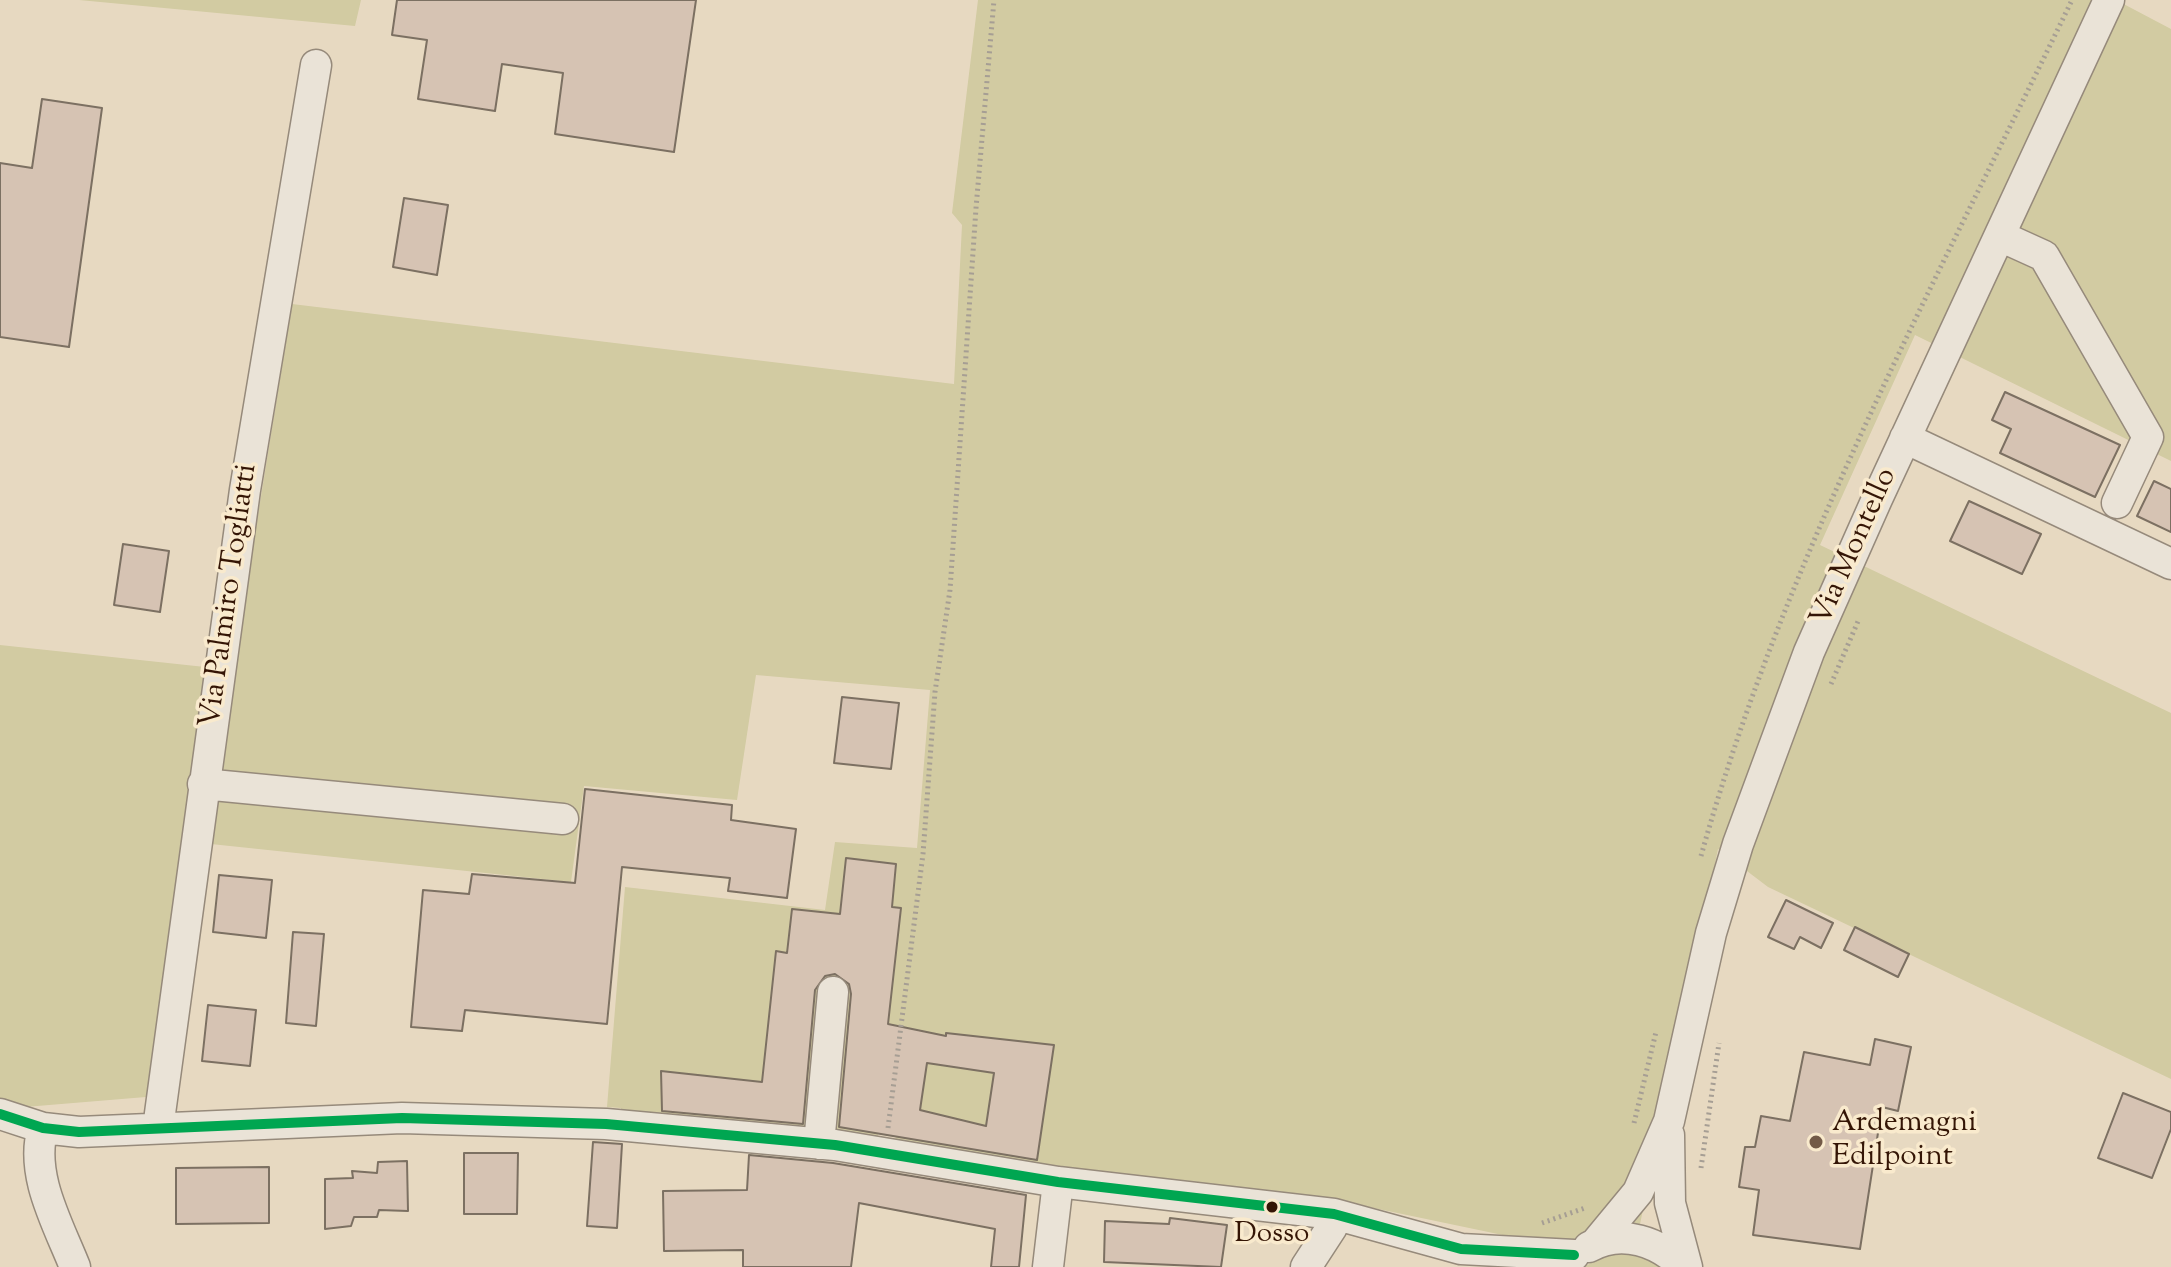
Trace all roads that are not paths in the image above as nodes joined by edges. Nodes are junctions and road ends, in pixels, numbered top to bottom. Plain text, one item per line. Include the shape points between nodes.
1 (2109, 0) edge
2 (316, 65) dead end
3 (2000, 236) junction
4 (1905, 438) junction
5 (2117, 503) dead end
6 (2171, 564) edge
7 (203, 784) junction
8 (563, 819) dead end
9 (833, 992) dead end
10 (0, 1114) edge
11 (1669, 1121) junction
12 (43, 1128) junction
13 (158, 1128) junction
14 (819, 1144) junction
15 (1058, 1182) junction
16 (1334, 1214) junction
17 (1577, 1255) edge
18 (1472, 1258) edge
19 (75, 1267) edge
20 (1048, 1267) edge
21 (1306, 1267) edge
22 (1686, 1267) edge

1 - 3 street, Via Montello
2 - 7 street, Via Palmiro Togliatti via 245,490
3 - 4 street, Via Montello
3 - 5 street via 2044,256 2148,437
4 - 6 street
4 - 11 street, Via Montello via 1809,652 1738,844 1711,933
7 - 8 street
7 - 13 street, Via Palmiro Togliatti
9 - 14 street
10 - 12 street
11 - 17 street, Via Montello via 1644,1182
11 - 22 street, Via Montello via 1670,1203
12 - 13 street
12 - 19 street via 37,1147 41,1175
13 - 14 street via 402,1118 606,1124
14 - 15 street
15 - 16 street
15 - 20 street
16 - 18 street
16 - 21 street via 1332,1227
17 - 18 street
17 - 22 street via 1620,1238 1646,1241

